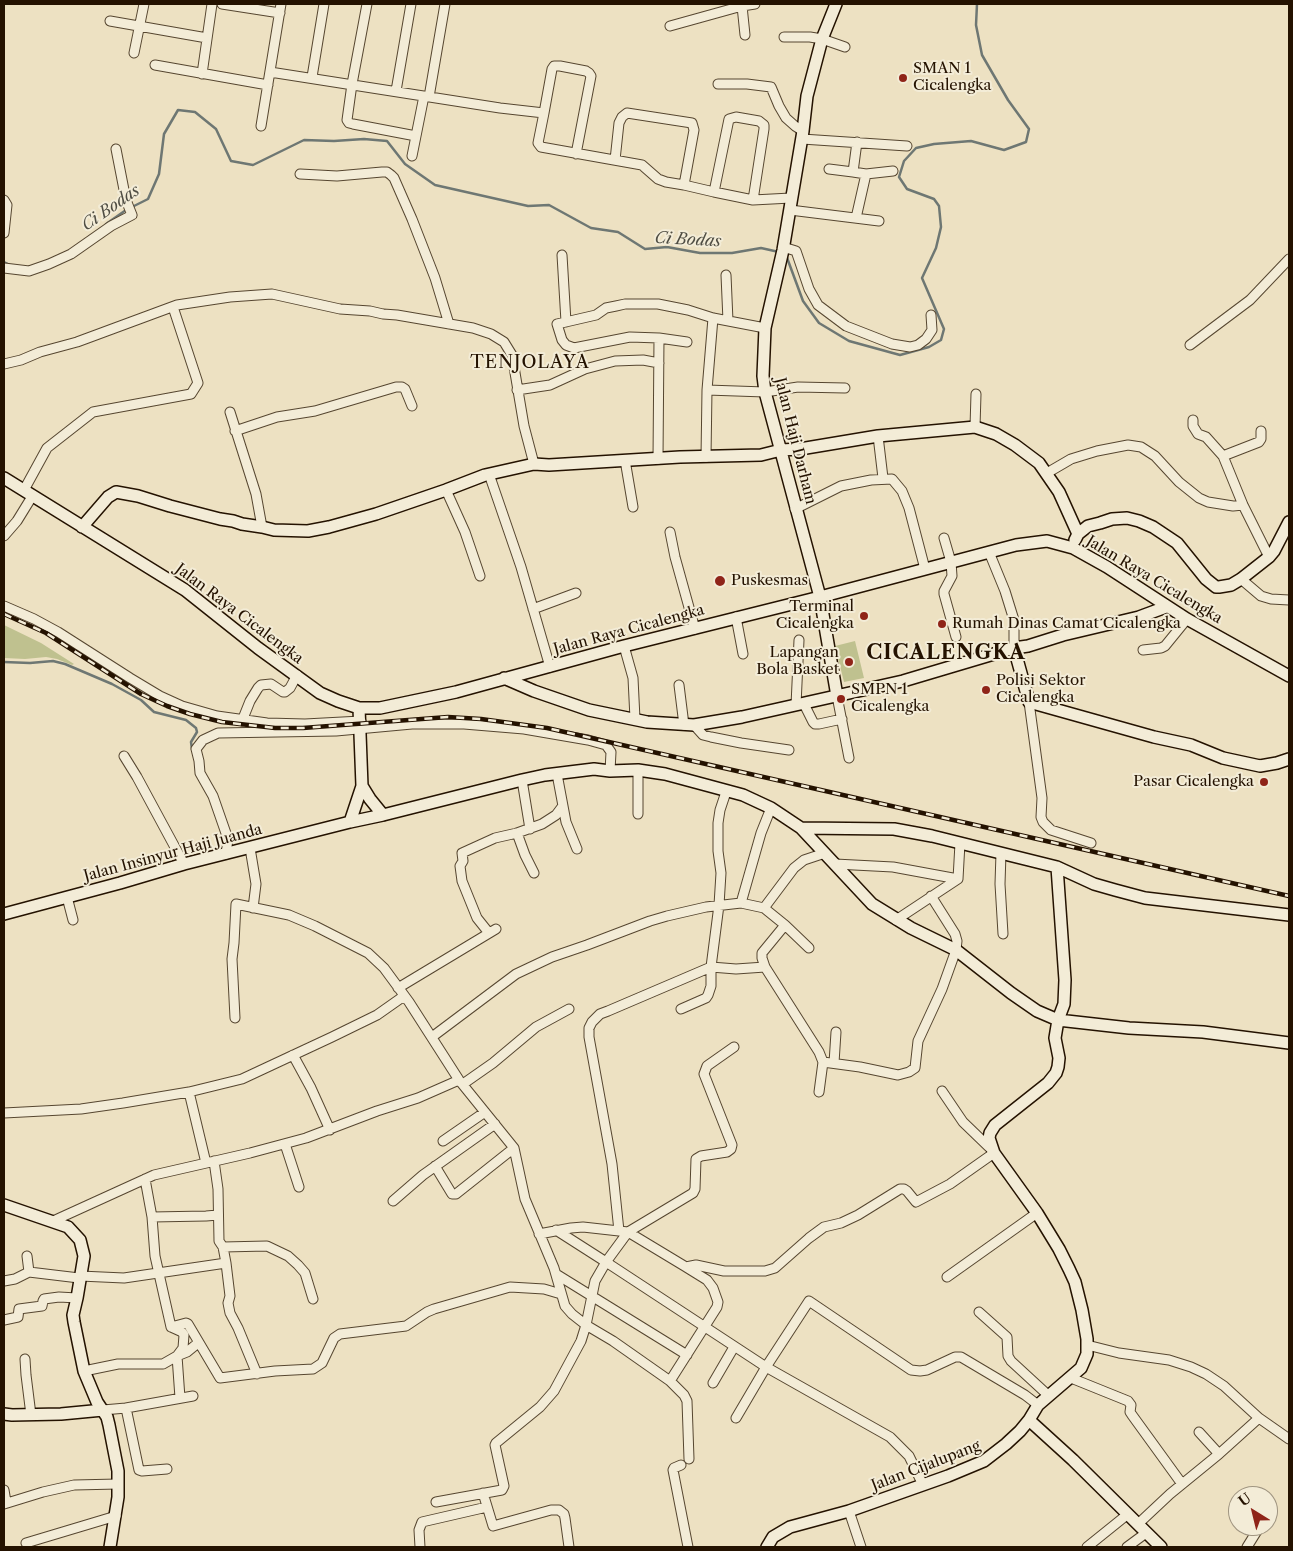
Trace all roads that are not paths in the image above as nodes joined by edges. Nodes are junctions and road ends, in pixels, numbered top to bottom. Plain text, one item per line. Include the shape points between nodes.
1 (144, 4) edge
2 (212, 4) edge
3 (222, 4) edge
4 (324, 4) edge
5 (367, 4) edge
6 (412, 4) edge
7 (445, 4) edge
8 (755, 4) edge
9 (836, 4) edge
10 (742, 6) junction
11 (280, 8) edge
12 (110, 21) dead end
13 (140, 26) junction
14 (670, 26) dead end
15 (745, 35) dead end
16 (784, 37) dead end
17 (207, 38) junction
18 (822, 39) junction
19 (845, 47) dead end
20 (134, 53) dead end
21 (155, 65) dead end
22 (270, 72) junction
23 (202, 74) junction
24 (312, 77) junction
25 (352, 84) junction
26 (718, 84) dead end
27 (268, 85) junction
28 (396, 91) junction
29 (426, 96) junction
30 (544, 113) junction
31 (261, 126) dead end
32 (802, 135) junction
33 (416, 136) junction
34 (857, 142) junction
35 (907, 146) dead end
36 (116, 149) dead end
37 (576, 154) junction
38 (412, 156) dead end
39 (615, 160) junction
40 (828, 169) dead end
41 (892, 171) dead end
42 (853, 172) junction
43 (300, 174) dead end
44 (866, 174) junction
45 (684, 185) junction
46 (714, 192) junction
47 (791, 198) junction
48 (4, 200) edge
49 (753, 200) junction
50 (790, 210) junction
51 (856, 218) junction
52 (879, 221) dead end
53 (4, 233) edge
54 (783, 248) junction
55 (562, 255) dead end
56 (1289, 259) edge
57 (4, 268) edge
58 (726, 275) dead end
59 (173, 307) junction
60 (931, 315) dead end
61 (713, 318) junction
62 (728, 320) junction
63 (566, 322) junction
64 (449, 324) junction
65 (765, 328) junction
66 (659, 338) junction
67 (687, 342) dead end
68 (1190, 345) dead end
69 (659, 363) junction
70 (4, 364) edge
71 (845, 388) dead end
72 (517, 390) junction
73 (707, 390) junction
74 (765, 392) junction
75 (976, 394) dead end
76 (412, 406) dead end
77 (230, 412) dead end
78 (1193, 420) dead end
79 (975, 427) junction
80 (235, 431) junction
81 (1261, 431) dead end
82 (878, 436) junction
83 (781, 450) junction
84 (1223, 456) junction
85 (706, 457) junction
86 (658, 459) junction
87 (625, 460) junction
88 (534, 464) junction
89 (1046, 473) junction
90 (489, 474) junction
91 (4, 478) edge
92 (883, 478) junction
93 (446, 490) junction
94 (28, 492) junction
95 (1243, 505) junction
96 (633, 508) dead end
97 (795, 509) junction
98 (1289, 522) edge
99 (82, 527) junction
100 (262, 527) junction
101 (670, 532) dead end
102 (1078, 534) junction
103 (4, 536) edge
104 (944, 538) dead end
105 (1073, 548) junction
106 (989, 552) junction
107 (1269, 557) junction
108 (951, 562) junction
109 (925, 569) junction
110 (480, 576) dead end
111 (1241, 580) junction
112 (576, 593) dead end
113 (820, 597) junction
114 (1289, 600) edge
115 (4, 606) edge
116 (1166, 606) junction
117 (533, 609) junction
118 (736, 617) junction
119 (1187, 619) junction
120 (695, 628) junction
121 (956, 637) dead end
122 (798, 640) dead end
123 (624, 646) junction
124 (1014, 648) junction
125 (1143, 650) dead end
126 (743, 654) dead end
127 (550, 667) junction
128 (297, 676) junction
129 (1289, 676) edge
130 (504, 678) junction
131 (678, 685) dead end
132 (837, 696) junction
133 (1029, 702) junction
134 (800, 705) junction
135 (360, 708) junction
136 (635, 719) junction
137 (842, 719) junction
138 (242, 721) junction
139 (360, 724) junction
140 (689, 725) junction
141 (789, 750) dead end
142 (124, 756) dead end
143 (849, 758) dead end
144 (1289, 758) edge
145 (638, 770) junction
146 (610, 771) junction
147 (557, 774) junction
148 (522, 780) junction
149 (362, 786) junction
150 (726, 792) junction
151 (562, 807) junction
152 (771, 808) junction
153 (638, 814) dead end
154 (382, 815) junction
155 (350, 822) junction
156 (801, 828) junction
157 (530, 829) junction
158 (517, 834) junction
159 (960, 843) junction
160 (1091, 843) dead end
161 (250, 848) junction
162 (577, 849) dead end
163 (825, 853) junction
164 (1000, 853) junction
165 (226, 854) junction
166 (184, 864) junction
167 (835, 864) junction
168 (1057, 867) junction
169 (534, 873) dead end
170 (958, 879) junction
171 (931, 896) junction
172 (67, 897) junction
173 (741, 903) junction
174 (719, 905) junction
175 (253, 908) junction
176 (764, 908) junction
177 (4, 914) edge
178 (1289, 915) edge
179 (73, 920) dead end
180 (896, 920) junction
181 (785, 925) junction
182 (1003, 934) dead end
183 (809, 948) dead end
184 (956, 950) junction
185 (711, 967) junction
186 (765, 967) junction
187 (398, 988) junction
188 (404, 996) junction
189 (570, 1009) dead end
190 (681, 1009) dead end
191 (235, 1018) dead end
192 (1058, 1020) junction
193 (836, 1032) dead end
194 (432, 1037) junction
195 (1289, 1044) edge
196 (734, 1047) dead end
197 (293, 1055) junction
198 (823, 1062) junction
199 (834, 1063) junction
200 (461, 1082) junction
201 (942, 1091) dead end
202 (189, 1092) junction
203 (819, 1092) dead end
204 (485, 1112) junction
205 (4, 1113) edge
206 (495, 1124) junction
207 (330, 1130) junction
208 (443, 1141) dead end
209 (285, 1144) junction
210 (514, 1148) junction
211 (993, 1152) junction
212 (210, 1162) junction
213 (435, 1166) junction
214 (145, 1179) junction
215 (299, 1187) dead end
216 (393, 1201) dead end
217 (4, 1205) edge
218 (1036, 1213) junction
219 (218, 1214) junction
220 (152, 1217) junction
221 (52, 1221) junction
222 (556, 1230) junction
223 (624, 1232) junction
224 (539, 1234) junction
225 (223, 1247) junction
226 (27, 1256) dead end
227 (606, 1262) junction
228 (226, 1263) junction
229 (686, 1267) junction
230 (29, 1272) junction
231 (158, 1273) junction
232 (556, 1274) junction
233 (80, 1277) junction
234 (947, 1277) dead end
235 (4, 1281) edge
236 (562, 1294) junction
237 (592, 1295) junction
238 (77, 1298) junction
239 (312, 1299) dead end
240 (979, 1312) dead end
241 (4, 1320) edge
242 (586, 1325) junction
243 (171, 1327) junction
244 (704, 1327) junction
245 (198, 1343) junction
246 (1087, 1345) junction
247 (734, 1347) junction
248 (687, 1355) junction
249 (177, 1356) junction
250 (25, 1359) dead end
251 (766, 1367) junction
252 (84, 1371) junction
253 (256, 1374) junction
254 (1071, 1378) junction
255 (670, 1381) junction
256 (713, 1383) dead end
257 (193, 1396) dead end
258 (1049, 1396) junction
259 (180, 1398) junction
260 (1038, 1405) junction
261 (126, 1408) junction
262 (103, 1410) junction
263 (4, 1414) edge
264 (31, 1414) junction
265 (736, 1418) dead end
266 (1259, 1418) junction
267 (1029, 1420) junction
268 (1199, 1432) dead end
269 (1289, 1439) edge
270 (1219, 1454) junction
271 (167, 1469) dead end
272 (118, 1484) junction
273 (1182, 1484) junction
274 (923, 1485) junction
275 (4, 1490) edge
276 (483, 1493) junction
277 (436, 1502) dead end
278 (5, 1503) edge
279 (487, 1507) junction
280 (849, 1511) junction
281 (1128, 1514) junction
282 (116, 1516) junction
283 (1142, 1529) junction
284 (1254, 1536) edge
285 (26, 1542) dead end
286 (110, 1547) edge
287 (420, 1547) edge
288 (569, 1547) edge
289 (688, 1547) edge
290 (766, 1547) edge
291 (861, 1547) edge
292 (1087, 1547) edge
293 (1127, 1547) edge
294 (1161, 1547) edge
295 (1247, 1547) edge

1 - 13 street
2 - 17 street
3 - 11 street
4 - 24 street
5 - 25 street
6 - 28 street
7 - 29 street
8 - 10 street
9 - 18 street
10 - 14 street
10 - 15 street
11 - 22 street
12 - 13 street
13 - 17 street
13 - 20 street
16 - 18 street
17 - 23 street
18 - 19 street
18 - 32 street
21 - 23 street
22 - 24 street
22 - 27 street
23 - 27 street
24 - 25 street
25 - 28 street
25 - 33 street via 347,116 349,123
26 - 32 street via 771,87 786,118
27 - 31 street
28 - 29 street
29 - 30 street
29 - 33 street
30 - 37 street via 539,146
30 - 37 street via 554,66 589,73
32 - 34 street
32 - 47 street
33 - 38 street
34 - 35 street
34 - 42 street
36 - 57 street via 132,215 71,254 49,264 29,271
37 - 39 street
39 - 45 street via 642,165 658,179
39 - 45 street via 619,123 627,113 689,122 694,130
40 - 42 street
41 - 44 street
42 - 44 street
43 - 64 street via 337,176 388,172 394,178 435,278
44 - 51 street
45 - 46 street
46 - 49 street
46 - 49 street via 729,119 759,121 764,124 764,129
47 - 49 street
47 - 50 street
48 - 53 street via 7,205
50 - 51 street
50 - 54 street
51 - 52 street
54 - 60 street via 796,251 818,305 853,330 910,347 918,345 932,330
54 - 65 street, Jalan Haji Darham
55 - 63 street
56 - 68 street via 1250,300
58 - 62 street
59 - 64 street via 272,294 340,309
59 - 70 street
59 - 94 street via 198,383 191,394 93,412 48,448
61 - 62 street
61 - 63 street via 658,304 625,304
61 - 73 street
62 - 65 street
63 - 66 street via 556,324 569,348 621,338
64 - 72 street via 473,328 504,342 512,355
65 - 74 street, Jalan Haji Darham
66 - 67 street
66 - 69 street
69 - 72 street via 615,361 585,369 550,385
69 - 86 street
71 - 74 street via 798,387
72 - 88 street
73 - 74 street
73 - 85 street
74 - 83 street, Jalan Haji Darham
75 - 79 street
76 - 80 street via 405,389 396,387
77 - 80 street
78 - 84 street via 1198,434 1206,437
79 - 82 street
79 - 89 street via 1015,445
80 - 100 street via 256,494
81 - 84 street via 1259,442
82 - 83 street via 800,450
82 - 92 street
83 - 85 street via 761,455
83 - 97 street, Jalan Haji Darham
84 - 95 street
85 - 86 street
86 - 87 street
87 - 88 street
87 - 96 street
88 - 90 street
89 - 95 street via 1071,459 1097,451 1128,445 1141,447 1199,498 1233,506
89 - 102 street via 1059,492
90 - 93 street
90 - 117 street
91 - 94 street, Jalan Raya Cicalengka
92 - 97 street via 842,486
92 - 109 street via 892,479 902,491
93 - 100 street via 329,527 292,531
93 - 110 street
94 - 99 street, Jalan Raya Cicalengka
94 - 103 street via 17,521
95 - 107 street
97 - 113 street, Jalan Haji Darham
98 - 107 street
99 - 100 street via 116,492
99 - 128 street, Jalan Raya Cicalengka via 185,590
101 - 120 street
102 - 105 street
102 - 111 street via 1088,526 1112,519 1139,521 1177,543 1216,587 1226,587
104 - 108 street
105 - 106 street, Jalan Raya Cicalengka via 1047,541
105 - 116 street, Jalan Raya Cicalengka
106 - 108 street, Jalan Raya Cicalengka
106 - 124 street via 1014,620
107 - 111 street
108 - 109 street, Jalan Raya Cicalengka
108 - 121 street via 952,577 944,591
109 - 113 street, Jalan Raya Cicalengka
111 - 114 street via 1261,596
112 - 117 street
113 - 118 street, Jalan Raya Cicalengka
113 - 132 street, Jalan Haji Darham
115 - 138 street via 58,632 160,696 182,706
116 - 119 street, Jalan Raya Cicalengka
116 - 124 street via 1138,617
117 - 127 street
118 - 120 street, Jalan Raya Cicalengka
118 - 126 street
119 - 125 street via 1165,646
119 - 129 street, Jalan Raya Cicalengka
120 - 123 street, Jalan Raya Cicalengka
122 - 134 street
123 - 127 street, Jalan Raya Cicalengka
123 - 136 street via 633,678
124 - 132 street via 903,681
124 - 133 street
127 - 130 street, Jalan Raya Cicalengka
128 - 135 street, Jalan Raya Cicalengka via 320,692
128 - 138 street via 285,692 271,684 261,685
130 - 135 street, Jalan Raya Cicalengka via 394,706
130 - 136 street via 589,710
131 - 140 street
132 - 134 street
132 - 137 street
133 - 144 street via 1260,766
133 - 160 street via 1043,822 1051,830
134 - 137 street via 816,724
134 - 140 street via 742,718
135 - 139 street
136 - 140 street
137 - 143 street
138 - 139 street
139 - 146 street via 464,724 562,735 608,746 611,752
139 - 149 street
139 - 165 street via 336,731 218,733 203,740 196,749 200,773 228,839
140 - 141 street via 711,737
142 - 166 street
145 - 146 street, Jalan Insinyur Haji Juanda
145 - 150 street, Jalan Insinyur Haji Juanda via 665,774
145 - 153 street
146 - 147 street, Jalan Insinyur Haji Juanda via 594,769
147 - 148 street, Jalan Insinyur Haji Juanda
147 - 151 street
148 - 154 street, Jalan Insinyur Haji Juanda
148 - 157 street
149 - 154 street
149 - 155 street
150 - 152 street, Jalan Insinyur Haji Juanda via 743,795
150 - 174 street via 718,823
151 - 157 street via 551,819
151 - 162 street
152 - 156 street, Jalan Insinyur Haji Juanda
152 - 173 street
154 - 155 street, Jalan Insinyur Haji Juanda
155 - 161 street, Jalan Insinyur Haji Juanda
156 - 159 street via 894,829
156 - 163 street, Jalan Insinyur Haji Juanda
157 - 158 street
158 - 169 street
158 - 187 street via 495,838 462,854 462,881 477,918 492,931
159 - 164 street
159 - 170 street
161 - 165 street, Jalan Insinyur Haji Juanda
161 - 175 street via 256,884
163 - 167 street, Jalan Insinyur Haji Juanda
163 - 176 street via 804,860 794,868
164 - 168 street
164 - 182 street
165 - 166 street, Jalan Insinyur Haji Juanda
166 - 172 street, Jalan Insinyur Haji Juanda
167 - 170 street via 893,866
167 - 180 street, Jalan Insinyur Haji Juanda via 867,900
168 - 178 street via 1094,884 1146,898
168 - 192 street via 1065,980 1064,1004
170 - 171 street
171 - 180 street
171 - 184 street via 955,934
172 - 177 street, Jalan Insinyur Haji Juanda
172 - 179 street
173 - 174 street
173 - 176 street
174 - 185 street
174 - 194 street via 650,921 552,957 516,974
175 - 187 street via 289,915 368,953
175 - 191 street via 236,904 232,959
176 - 181 street
180 - 184 street, Jalan Insinyur Haji Juanda
181 - 183 street
181 - 186 street via 762,952
184 - 192 street, Jalan Insinyur Haji Juanda via 1022,1001
184 - 199 street via 918,1041 913,1071 898,1074
185 - 186 street
185 - 190 street via 708,995
185 - 223 street via 600,1014 589,1028
186 - 198 street
187 - 188 street
188 - 194 street
188 - 197 street via 376,1015
189 - 200 street via 536,1027 493,1063
192 - 195 street, Jalan Insinyur Haji Juanda via 1203,1032
192 - 211 street via 1056,1073 995,1125 989,1138
193 - 199 street
194 - 200 street
196 - 223 street via 707,1066 704,1074 731,1149 696,1159 693,1193
197 - 202 street via 242,1079
197 - 207 street
198 - 199 street
198 - 203 street
200 - 204 street
200 - 207 street
201 - 211 street via 963,1122
202 - 205 street via 81,1109
202 - 212 street
204 - 206 street
204 - 208 street
206 - 210 street
206 - 213 street
207 - 209 street
209 - 212 street
209 - 215 street
210 - 213 street via 456,1194 452,1194
210 - 224 street via 525,1199
211 - 218 street
211 - 229 street via 950,1184 916,1202 904,1188 900,1189 858,1215 824,1227 775,1268 758,1272 724,1271 696,1265
212 - 214 street
212 - 219 street via 218,1189
213 - 216 street
214 - 220 street
214 - 221 street
217 - 221 street
218 - 234 street
218 - 246 street via 1060,1249 1075,1282
219 - 220 street
219 - 225 street via 219,1241
220 - 231 street
221 - 233 street via 68,1227 80,1240 84,1256
222 - 223 street via 583,1227
222 - 224 street
222 - 227 street
223 - 227 street
223 - 229 street
224 - 232 street
225 - 228 street
225 - 239 street via 267,1246 282,1253 305,1274
226 - 230 street
227 - 237 street
227 - 244 street
228 - 231 street
228 - 253 street via 230,1313
229 - 244 street via 707,1280 717,1297 717,1307
230 - 233 street
230 - 235 street
231 - 233 street via 124,1278
231 - 243 street
232 - 236 street
232 - 237 street
233 - 238 street
236 - 242 street via 568,1309
236 - 253 street via 544,1289 510,1287 427,1312 406,1326 340,1334 334,1338 322,1363 313,1368
237 - 242 street
237 - 248 street
238 - 241 street via 44,1299 42,1306 19,1310 18,1317
238 - 252 street via 73,1315
240 - 258 street via 1007,1337 1010,1360
242 - 255 street
242 - 276 street via 577,1349 551,1395 496,1443 504,1486 499,1491
243 - 245 street via 187,1324
243 - 249 street via 184,1335 183,1348
244 - 247 street
244 - 248 street
245 - 249 street
245 - 253 street via 220,1378
246 - 254 street, Jalan Cijalupang via 1085,1362
246 - 266 street via 1191,1367 1224,1386
247 - 251 street
247 - 256 street
248 - 255 street
249 - 252 street via 163,1364 118,1364
249 - 259 street
250 - 264 street
251 - 260 street via 809,1301 911,1370 920,1372 955,1356 961,1357
251 - 265 street
251 - 274 street via 890,1437 909,1456
252 - 262 street
254 - 258 street, Jalan Cijalupang
254 - 273 street via 1128,1401 1130,1412
255 - 289 street via 687,1401 685,1462 673,1470
257 - 259 street
258 - 260 street, Jalan Cijalupang
259 - 261 street
260 - 267 street, Jalan Cijalupang
261 - 262 street
261 - 271 street via 139,1470
262 - 264 street
262 - 272 street via 115,1448
263 - 264 street
266 - 269 street
266 - 270 street
267 - 274 street, Jalan Cijalupang via 984,1461
267 - 281 street
268 - 270 street
270 - 273 street
272 - 278 street via 74,1485
272 - 282 street
273 - 283 street
274 - 280 street, Jalan Cijalupang
275 - 278 street
276 - 277 street
276 - 279 street
279 - 287 street via 422,1522
279 - 288 street via 495,1526 559,1510 564,1514
280 - 290 street, Jalan Cijalupang via 790,1527 773,1537
280 - 291 street
281 - 283 street
281 - 292 street
282 - 285 street
282 - 286 street
283 - 293 street
283 - 294 street
284 - 295 street

